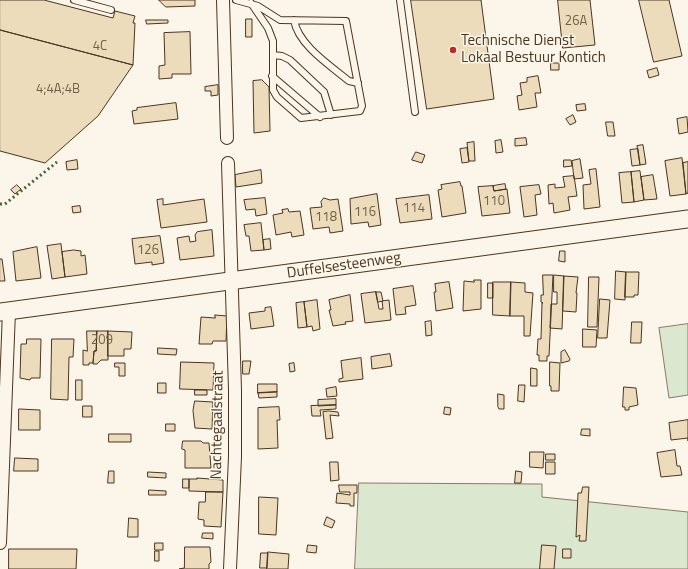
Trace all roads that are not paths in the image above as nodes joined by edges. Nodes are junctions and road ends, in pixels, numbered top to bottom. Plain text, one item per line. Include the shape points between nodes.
1 (74, 0) edge
2 (223, 0) edge
3 (236, 0) edge
4 (400, 0) edge
5 (251, 3) junction
6 (111, 10) dead end
7 (280, 20) junction
8 (294, 20) junction
9 (268, 28) junction
10 (273, 55) junction
11 (272, 76) junction
12 (358, 83) junction
13 (415, 112) dead end
14 (331, 116) junction
15 (320, 117) junction
16 (226, 138) dead end
17 (228, 163) dead end
18 (688, 220) edge
19 (231, 281) junction
20 (5, 312) edge
21 (0, 543) edge
22 (230, 569) edge

1 - 6 lane
2 - 16 street
3 - 5 lane
4 - 13 lane
5 - 7 lane
5 - 9 lane
7 - 8 lane
7 - 9 lane
8 - 12 lane via 297,34 305,43 350,80
8 - 12 lane via 346,21
9 - 10 lane via 273,41
10 - 11 lane
10 - 14 lane via 290,60 324,92
11 - 15 lane
11 - 15 lane via 274,94 298,116
12 - 14 lane via 362,106 360,111
14 - 15 lane
17 - 19 street, Nachtegaalstraat
18 - 19 street, Duffelsesteenweg
19 - 20 street, Duffelsesteenweg
19 - 22 street, Nachtegaalstraat via 235,457
20 - 21 street

